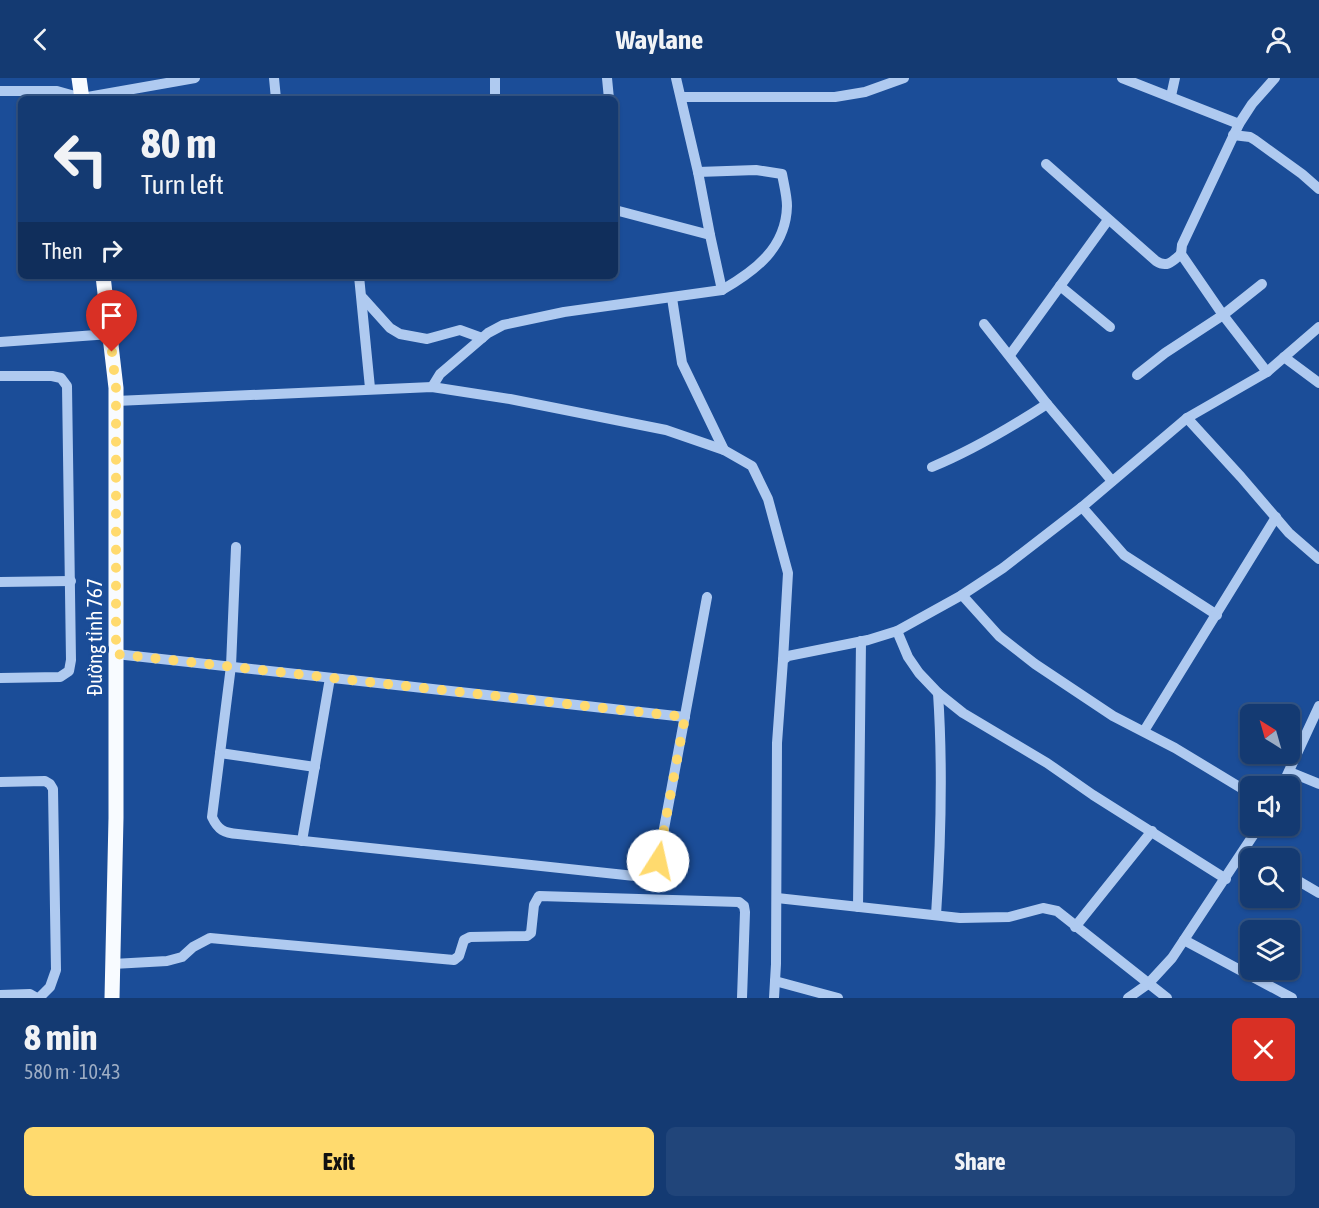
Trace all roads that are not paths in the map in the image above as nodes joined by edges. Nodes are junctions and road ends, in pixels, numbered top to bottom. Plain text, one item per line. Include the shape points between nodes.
1 (80, 78) edge
2 (195, 78) edge
3 (274, 78) edge
4 (495, 78) edge
5 (606, 78) edge
6 (676, 78) edge
7 (904, 78) edge
8 (1122, 78) edge
9 (1175, 78) edge
10 (1275, 78) edge
11 (130, 83) edge
12 (0, 91) edge
13 (57, 91) junction
14 (73, 96) edge
15 (82, 96) edge
16 (91, 96) edge
17 (276, 96) edge
18 (495, 96) edge
19 (609, 96) edge
20 (1171, 96) junction
21 (681, 97) junction
22 (1239, 124) junction
23 (1233, 135) junction
24 (1046, 164) dead end
25 (1319, 171) edge
26 (698, 172) junction
27 (1317, 186) edge
28 (618, 211) edge
29 (1108, 220) junction
30 (710, 235) junction
31 (1181, 254) junction
32 (103, 279) edge
33 (360, 279) edge
34 (1262, 284) dead end
35 (1060, 286) junction
36 (722, 290) junction
37 (363, 298) junction
38 (672, 298) junction
39 (1223, 315) junction
40 (984, 324) dead end
41 (1110, 327) dead end
42 (1319, 327) edge
43 (110, 334) junction
44 (482, 339) junction
45 (0, 342) edge
46 (1010, 355) junction
47 (1284, 357) junction
48 (1267, 372) junction
49 (1137, 375) dead end
50 (0, 376) edge
51 (1319, 383) edge
52 (432, 387) junction
53 (370, 388) junction
54 (116, 400) junction
55 (1047, 404) junction
56 (1187, 418) junction
57 (724, 450) junction
58 (932, 467) dead end
59 (1112, 481) junction
60 (1082, 507) junction
61 (1276, 517) junction
62 (236, 547) dead end
63 (1319, 559) edge
64 (71, 581) junction
65 (0, 582) edge
66 (962, 595) junction
67 (707, 597) dead end
68 (1217, 615) junction
69 (897, 631) junction
70 (861, 641) junction
71 (116, 654) junction
72 (783, 660) junction
73 (231, 666) junction
74 (0, 678) edge
75 (330, 678) junction
76 (938, 693) junction
77 (1319, 706) edge
78 (685, 717) junction
79 (1144, 731) junction
80 (220, 753) junction
81 (315, 767) junction
82 (1290, 772) junction
83 (1288, 776) edge
84 (0, 782) edge
85 (1319, 784) edge
86 (1240, 788) edge
87 (1152, 831) junction
88 (302, 841) junction
89 (1240, 857) edge
90 (1226, 879) junction
91 (1300, 882) edge
92 (1319, 893) edge
93 (777, 898) junction
94 (858, 907) junction
95 (936, 915) junction
96 (1076, 927) junction
97 (1184, 940) junction
98 (113, 964) junction
99 (775, 981) junction
100 (1148, 984) junction
101 (0, 995) edge
102 (38, 998) edge
103 (112, 998) edge
104 (742, 998) edge
105 (774, 998) edge
106 (838, 998) edge
107 (1128, 998) edge
108 (1167, 998) edge
109 (1292, 998) edge

1 - 13 street
1 - 15 main road
2 - 11 street
3 - 17 street
4 - 18 street
5 - 19 street
6 - 21 street
7 - 21 street via 865,92 835,97
8 - 20 street
9 - 20 street
10 - 22 street
11 - 16 street
12 - 13 street
13 - 14 street
20 - 22 street
21 - 26 street
22 - 23 street
23 - 27 street via 1255,140
23 - 31 street
24 - 29 street
25 - 27 street
26 - 30 street
26 - 36 street via 756,170 782,174 787,210 775,248
28 - 30 street
29 - 31 street via 1163,265
29 - 35 street
30 - 36 street
31 - 39 street
32 - 43 main road, Đường tỉnh 767
33 - 37 street
34 - 39 street
35 - 41 street
35 - 46 street
36 - 38 street
37 - 44 street via 400,334 427,339 460,330
37 - 53 street
38 - 44 street via 511,322
38 - 57 street via 682,363
39 - 48 street
39 - 49 street
40 - 46 street
42 - 47 street
43 - 45 street
43 - 54 main road, Đường tỉnh 767
44 - 52 street via 440,374
46 - 55 street
47 - 48 street
47 - 51 street
48 - 56 street
50 - 64 street via 51,375 61,378 67,386
52 - 53 street
52 - 57 street via 666,430
53 - 54 street
54 - 71 main road, Đường tỉnh 767
55 - 58 street via 964,454
55 - 59 street
56 - 59 street
56 - 61 street
57 - 72 street via 752,466 768,499 788,573
59 - 60 street
60 - 66 street
60 - 68 street via 1124,555
61 - 63 street
61 - 68 street
62 - 73 street
64 - 65 street
64 - 74 street via 69,671 60,677
66 - 69 street
66 - 79 street via 999,636 1035,664 1113,716
67 - 78 street
68 - 79 street
69 - 70 street
69 - 76 street via 908,657
70 - 72 street
70 - 94 street
71 - 73 street
71 - 98 main road, Đường tỉnh 767
72 - 93 street via 777,743
73 - 75 street
73 - 80 street
75 - 78 street
75 - 81 street
76 - 87 street via 972,720
76 - 95 street via 942,793
77 - 82 street
78 - 88 street via 658,861 653,873 644,877
79 - 86 street
80 - 81 street
80 - 88 street via 212,817 216,826 225,833
81 - 88 street
82 - 83 street
82 - 85 street
84 - 102 street via 45,781 53,789 56,970 50,987
87 - 90 street
87 - 96 street
89 - 90 street
90 - 97 street
91 - 92 street
93 - 94 street
93 - 99 street
94 - 95 street
95 - 96 street via 1010,917 1049,908
96 - 100 street
97 - 100 street
97 - 109 street
98 - 103 main road, Đường tỉnh 767
98 - 104 street via 182,957 210,938 454,960 464,940 471,937 531,933 539,896 739,902 745,912
99 - 105 street
99 - 106 street
100 - 107 street
100 - 108 street
101 - 102 street via 30,994

